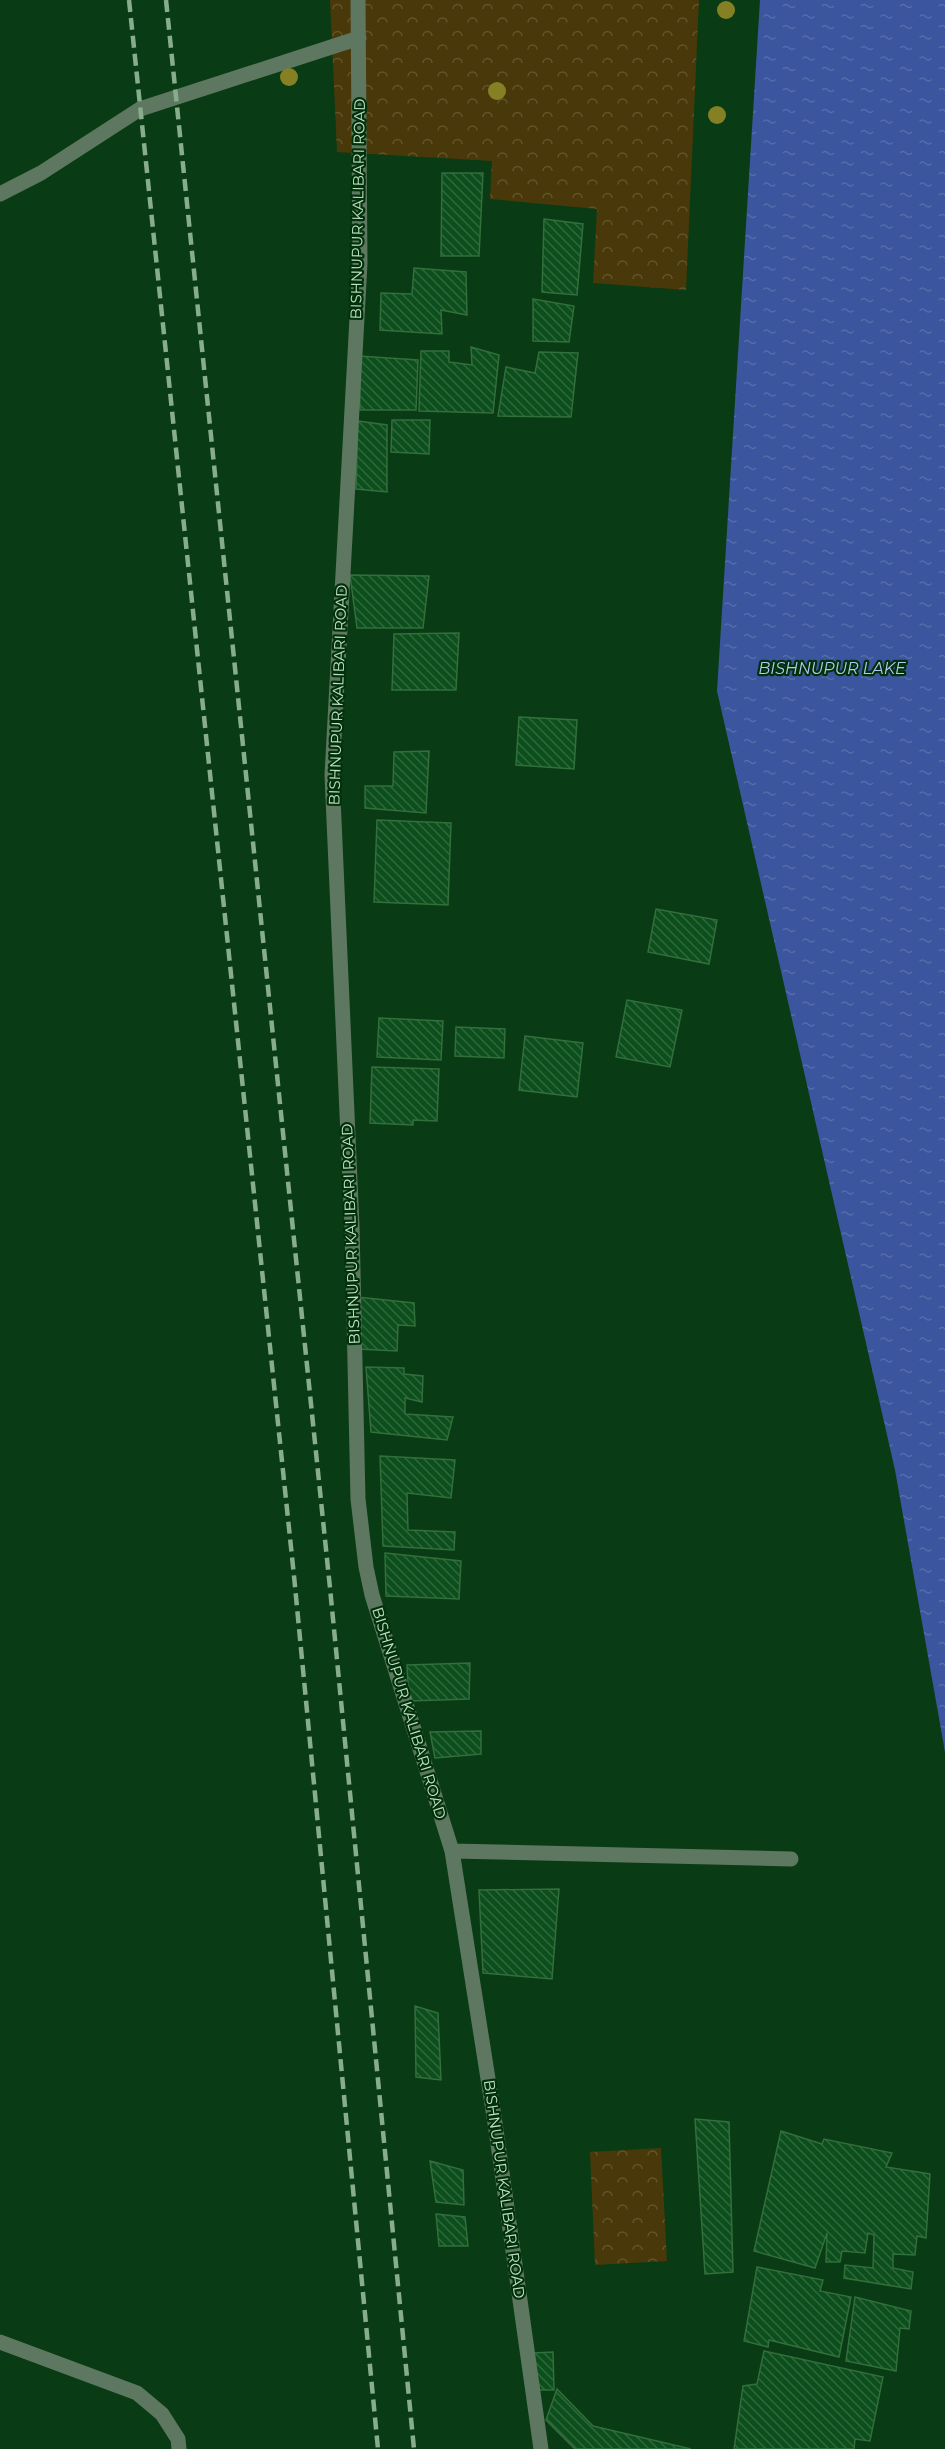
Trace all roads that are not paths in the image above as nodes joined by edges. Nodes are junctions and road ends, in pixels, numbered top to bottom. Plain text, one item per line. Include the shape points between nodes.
1 (358, 0) edge
2 (359, 38) junction
3 (0, 194) edge
4 (452, 1851) junction
5 (791, 1859) dead end
6 (0, 2342) edge
7 (179, 2449) edge
8 (541, 2449) edge

1 - 2 street, BISHNUPUR KALIBARI ROAD
2 - 3 street via 140,109 41,173
2 - 4 street, BISHNUPUR KALIBARI ROAD via 360,263 332,775 352,1226 358,1499 372,1595
4 - 5 street
4 - 8 street, BISHNUPUR KALIBARI ROAD
6 - 7 street via 137,2393 162,2414 178,2439

